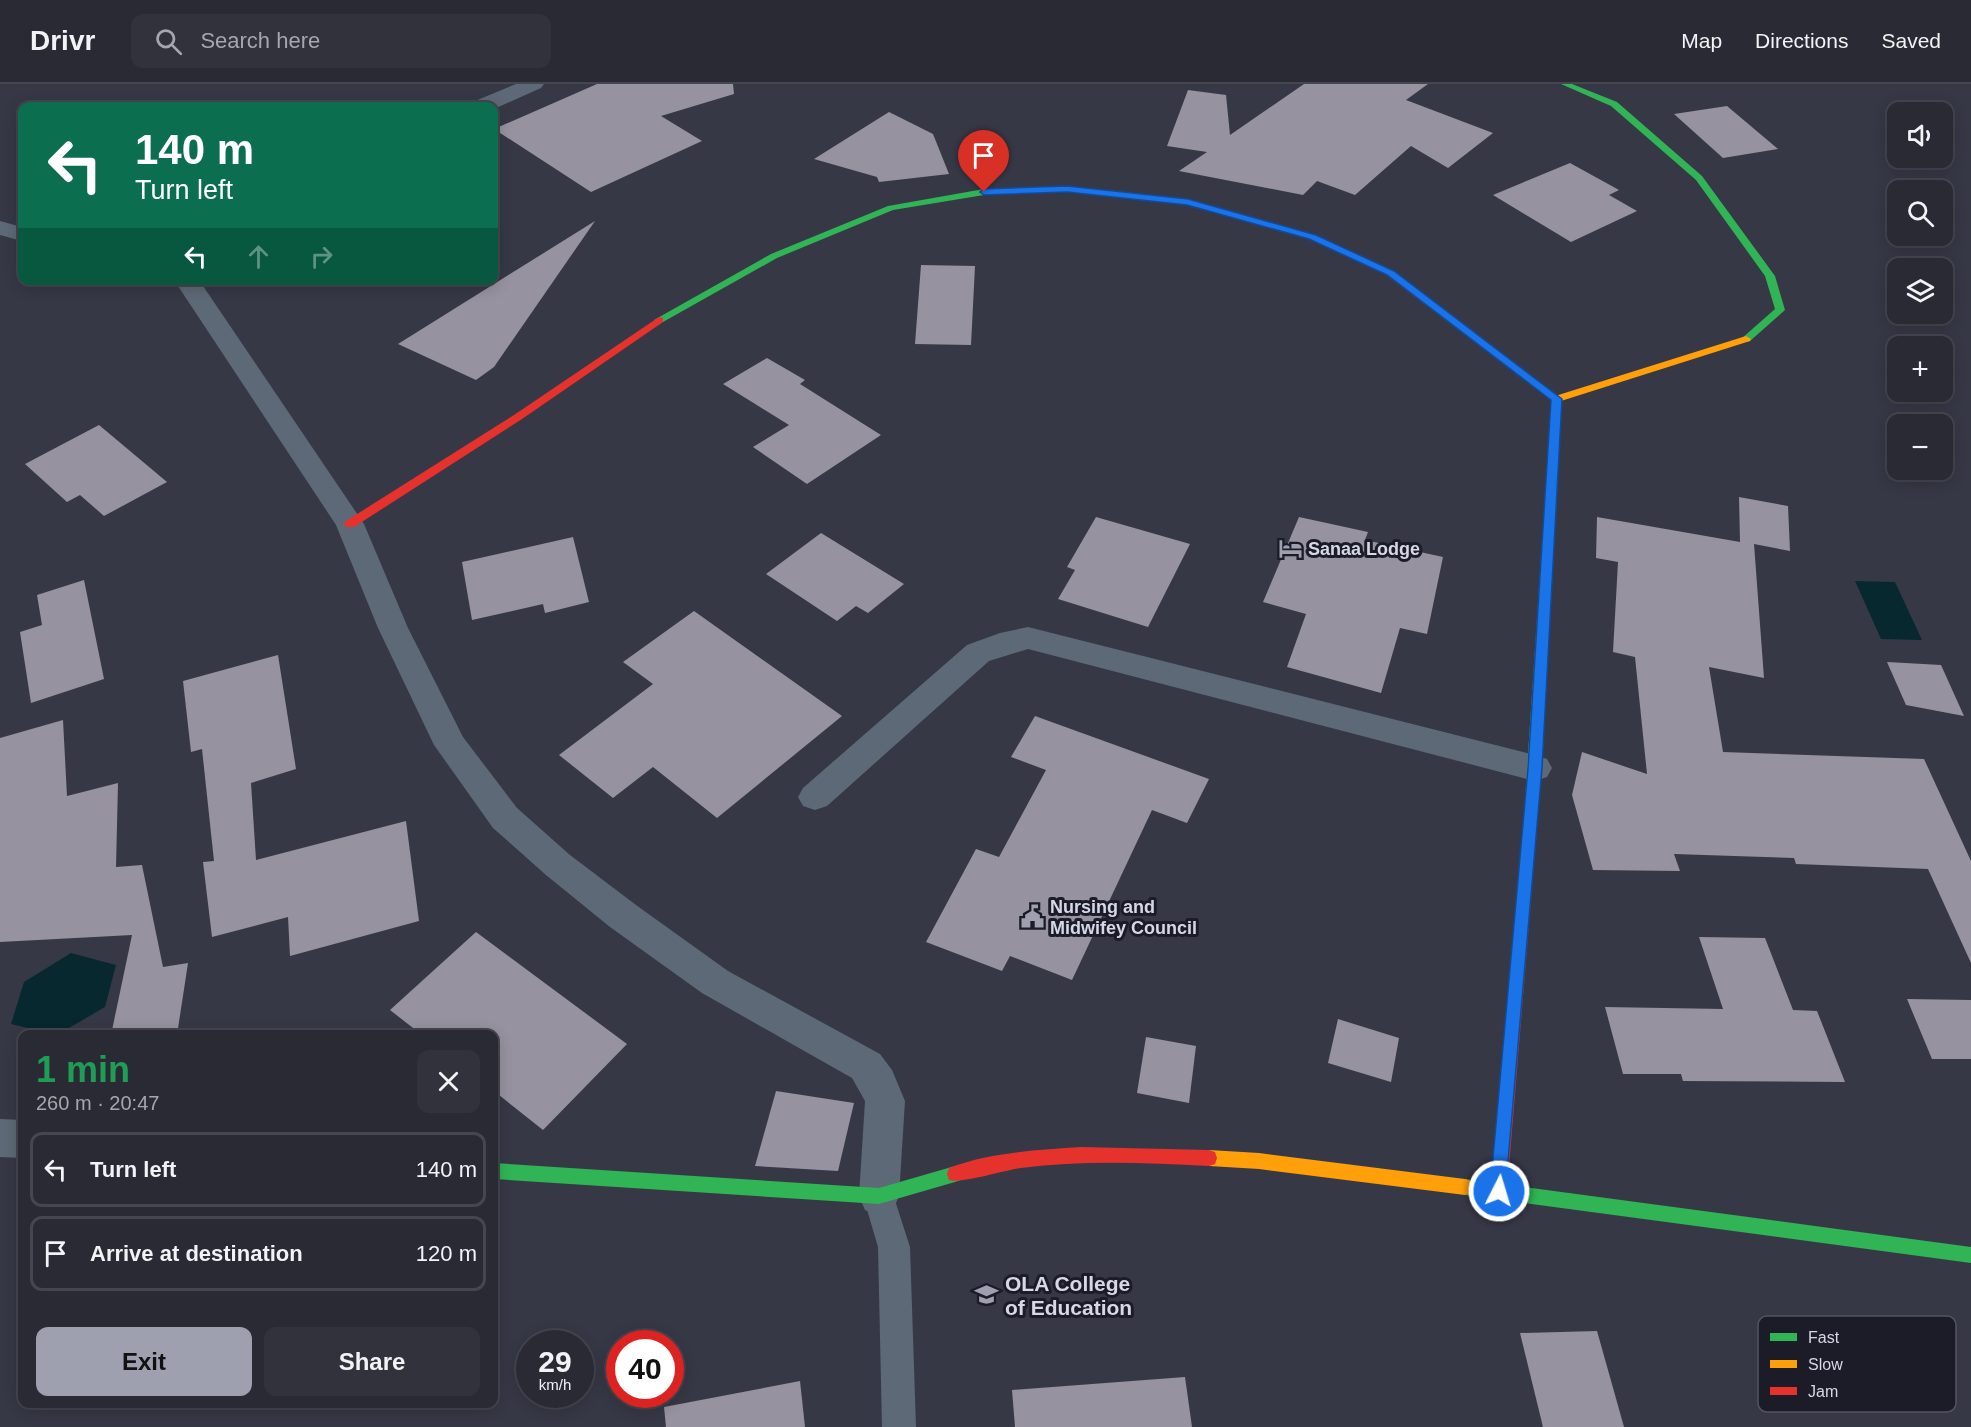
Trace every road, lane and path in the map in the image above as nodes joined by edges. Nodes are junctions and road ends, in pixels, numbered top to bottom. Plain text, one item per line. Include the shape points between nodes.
1 (534, 84) edge
2 (1565, 84) edge
3 (492, 102) edge
4 (0, 228) edge
5 (18, 233) edge
6 (191, 285) edge
7 (1556, 399) junction
8 (350, 524) junction
9 (1535, 768) junction
10 (815, 797) dead end
11 (0, 1138) edge
12 (18, 1139) edge
13 (498, 1171) edge
14 (1499, 1191) junction
15 (879, 1196) junction
16 (1971, 1255) edge
17 (899, 1427) edge

1 - 3 street
2 - 7 street via 1614,104 1699,178 1770,276 1780,310 1743,342
4 - 5 street
6 - 8 street
7 - 8 street via 1390,273 1313,237 1188,202 1067,189 984,192 891,208 774,256 658,320 518,417
7 - 9 street
8 - 15 street via 393,628 450,745 505,818 623,916 716,981 867,1066 885,1101
9 - 10 street via 1028,638 978,653
9 - 14 street
11 - 12 street
13 - 15 street
14 - 15 street via 1258,1161 1079,1153 977,1167
14 - 16 street
15 - 17 lane via 894,1247

